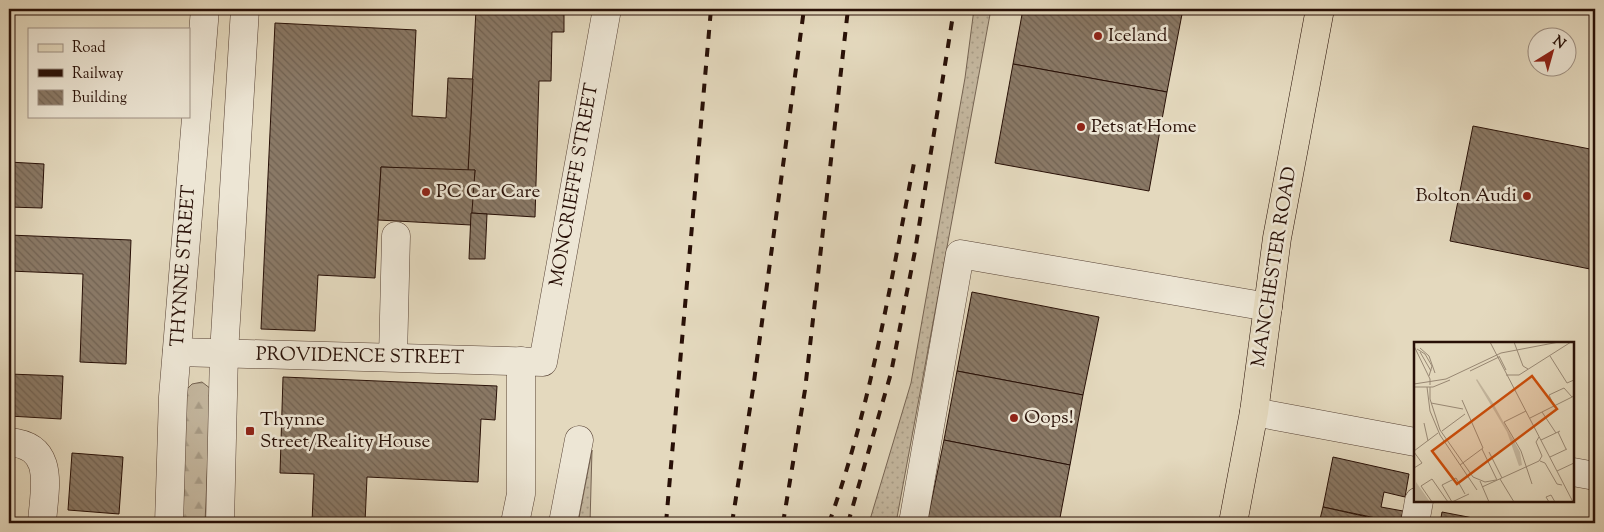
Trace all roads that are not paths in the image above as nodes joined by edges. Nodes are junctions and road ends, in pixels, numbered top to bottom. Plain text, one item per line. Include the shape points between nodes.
1 (205, 9) edge
2 (245, 9) edge
3 (607, 9) edge
4 (1320, 9) edge
5 (396, 236) dead end
6 (1268, 306) junction
7 (177, 352) junction
8 (224, 353) junction
9 (393, 357) junction
10 (532, 361) junction
11 (1254, 412) junction
12 (579, 440) dead end
13 (9, 442) edge
14 (1414, 442) edge
15 (1574, 472) edge
16 (1595, 476) edge
17 (1419, 502) edge
18 (42, 523) edge
19 (169, 523) edge
20 (220, 523) edge
21 (515, 523) edge
22 (563, 523) edge
23 (913, 523) edge
24 (1233, 523) edge
25 (1415, 523) edge

1 - 7 street, THYNNE STREET
2 - 8 street
3 - 10 street, MONCRIEFFE STREET
4 - 6 main road, MANCHESTER ROAD via 1277,238
5 - 9 street
6 - 11 main road, MANCHESTER ROAD
6 - 23 street via 960,254
7 - 8 street, PROVIDENCE STREET
7 - 19 street, THYNNE STREET
8 - 9 street, PROVIDENCE STREET
8 - 20 street
9 - 10 street, PROVIDENCE STREET
10 - 21 street, MONCRIEFFE STREET via 521,494
11 - 14 street
11 - 24 main road, MANCHESTER ROAD
12 - 22 street
13 - 18 street via 30,448 40,457 45,468
15 - 16 street
17 - 25 street

